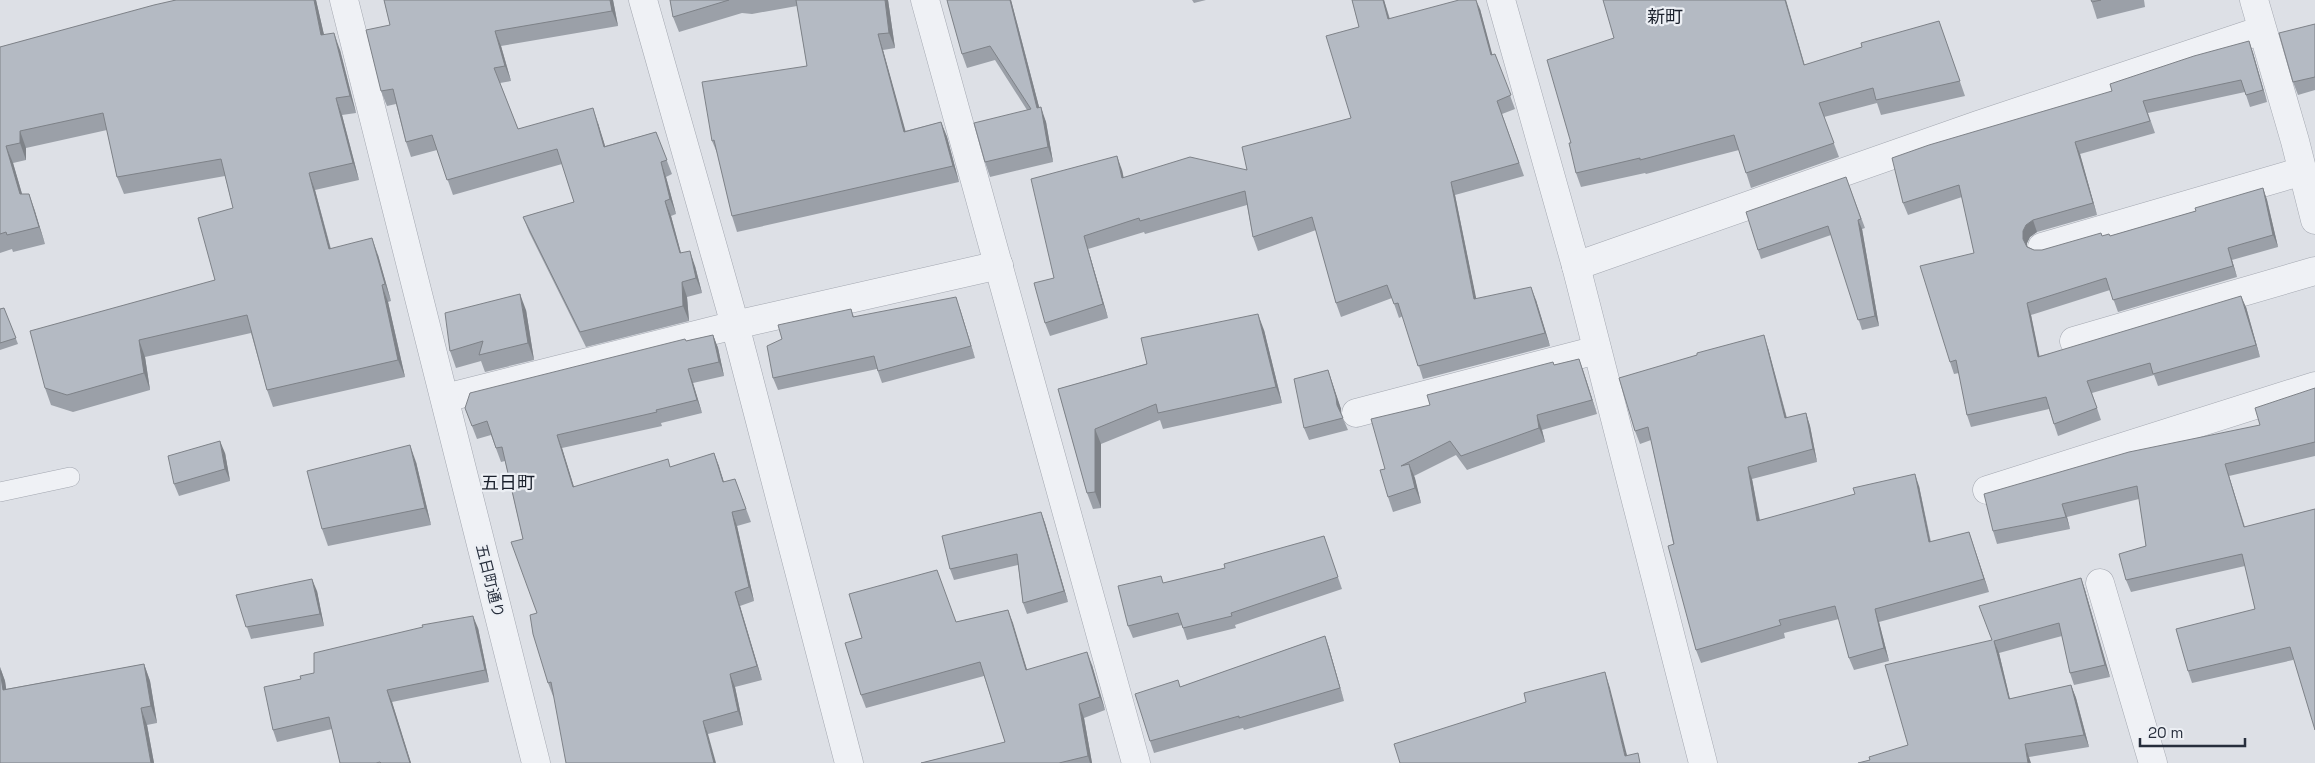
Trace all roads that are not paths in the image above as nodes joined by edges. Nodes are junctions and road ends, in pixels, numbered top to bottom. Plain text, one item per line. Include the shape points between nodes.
1 (344, 0) edge
2 (642, 0) edge
3 (925, 0) edge
4 (1501, 0) edge
5 (2254, 0) edge
6 (2262, 30) junction
7 (2305, 138) edge
8 (2303, 171) junction
9 (2315, 220) edge
10 (2042, 247) dead end
11 (999, 266) junction
12 (1576, 266) junction
13 (2315, 271) edge
14 (735, 325) junction
15 (2074, 342) dead end
16 (1597, 350) junction
17 (2315, 386) edge
18 (445, 398) junction
19 (1356, 413) dead end
20 (70, 477) dead end
21 (1988, 490) dead end
22 (0, 492) edge
23 (2100, 583) dead end
24 (536, 763) edge
25 (849, 763) edge
26 (1136, 763) edge
27 (1703, 763) edge
28 (2153, 763) edge

1 - 18 street, 五日町通り
2 - 14 street
3 - 11 street
4 - 12 street
5 - 6 street
6 - 7 street
6 - 12 street
7 - 8 street
8 - 9 street
8 - 10 street
11 - 14 street
11 - 26 street
12 - 16 street
13 - 15 street
14 - 18 street
14 - 25 street
16 - 19 street
16 - 27 street
17 - 21 street
18 - 24 street, 五日町通り
20 - 22 lane
23 - 28 street

